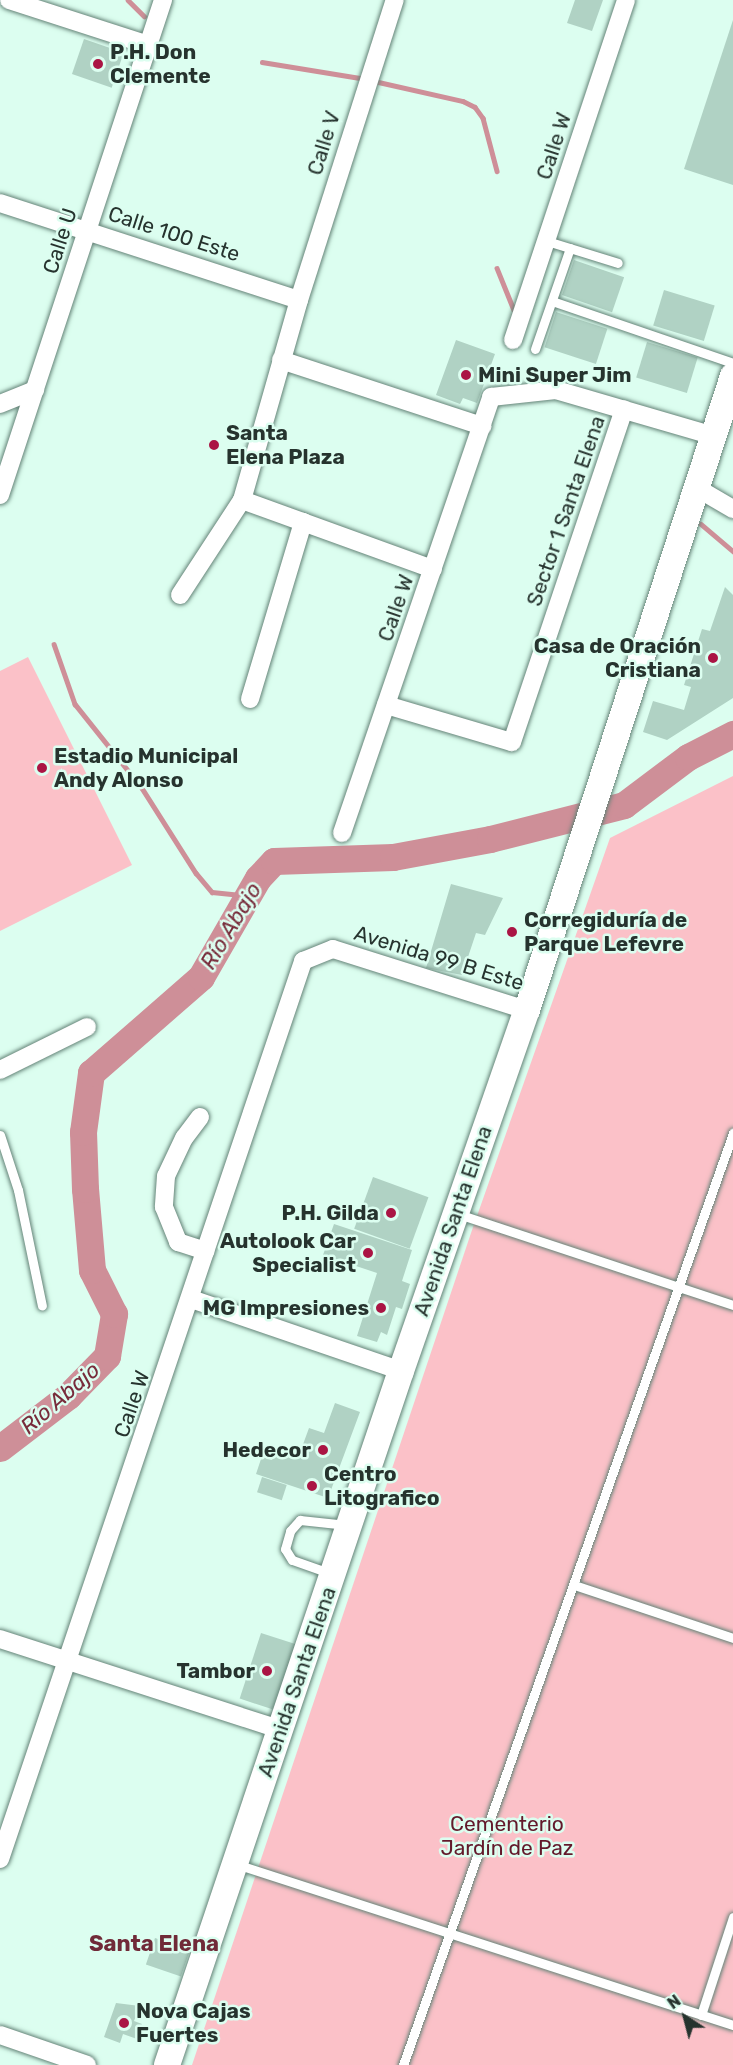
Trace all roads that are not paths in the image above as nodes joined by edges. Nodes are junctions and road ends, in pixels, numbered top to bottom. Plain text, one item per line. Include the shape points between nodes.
1 (9, 0) edge
2 (163, 0) edge
3 (395, 0) edge
4 (626, 0) edge
5 (148, 45) junction
6 (0, 203) edge
7 (88, 229) junction
8 (547, 241) junction
9 (570, 248) junction
10 (618, 263) dead end
11 (299, 300) junction
12 (552, 301) junction
13 (513, 340) dead end
14 (535, 350) dead end
15 (281, 360) junction
16 (733, 363) edge
17 (733, 376) edge
18 (35, 390) junction
19 (0, 404) edge
20 (624, 409) junction
21 (483, 426) junction
22 (714, 436) junction
23 (698, 488) junction
24 (0, 495) edge
25 (242, 500) junction
26 (733, 509) edge
27 (303, 522) junction
28 (433, 568) junction
29 (180, 596) dead end
30 (250, 699) dead end
31 (386, 705) junction
32 (342, 834) dead end
33 (303, 961) joint
34 (527, 1010) junction
35 (87, 1027) dead end
36 (0, 1070) edge
37 (200, 1117) dead end
38 (733, 1133) edge
39 (0, 1135) edge
40 (456, 1213) junction
41 (206, 1251) junction
42 (679, 1287) junction
43 (191, 1299) junction
44 (733, 1305) edge
45 (42, 1306) dead end
46 (401, 1371) junction
47 (349, 1526) junction
48 (333, 1575) junction
49 (574, 1585) junction
50 (733, 1638) edge
51 (0, 1640) edge
52 (68, 1662) junction
53 (281, 1730) junction
54 (0, 1860) edge
55 (236, 1864) junction
56 (733, 1917) edge
57 (452, 1934) junction
58 (701, 2015) junction
59 (733, 2025) edge
60 (0, 2035) edge
61 (87, 2065) edge
62 (167, 2065) edge
63 (403, 2065) edge

1 - 5 street
2 - 5 street, Calle U
3 - 11 street, Calle V
4 - 8 street, Calle W
5 - 7 street, Calle U
6 - 7 street, Calle 100 Este
7 - 11 street, Calle 100 Este
7 - 18 street, Calle U
8 - 9 lane
8 - 13 street, Calle W
9 - 10 lane
9 - 12 lane
11 - 15 street, Calle V
12 - 14 lane
12 - 16 lane
15 - 21 street
15 - 25 street, Calle V
17 - 22 street, Avenida Santa Elena
18 - 19 street
18 - 24 street, Calle U
20 - 21 street, Calle W via 556,390 491,397
20 - 22 street
20 - 31 street, Sector 1 Santa Elena via 512,742
21 - 28 street, Calle W
22 - 23 street, Avenida Santa Elena
23 - 26 street
23 - 34 street, Avenida Santa Elena
25 - 27 street
25 - 29 street, Calle V
27 - 28 street
27 - 30 street
28 - 31 street, Calle W
31 - 32 street, Calle W
33 - 34 street, Avenida 99 B Este via 333,949
33 - 41 street, Calle W
34 - 40 street, Avenida Santa Elena
35 - 36 street
37 - 41 street via 184,1138 166,1176 164,1207 178,1242
38 - 42 lane
39 - 45 lane via 18,1190
40 - 42 lane
40 - 46 street, Avenida Santa Elena
41 - 43 street, Calle W
42 - 44 lane
42 - 49 lane
43 - 46 street
43 - 52 street, Calle W
46 - 47 street, Avenida Santa Elena
47 - 48 street, Avenida Santa Elena
47 - 48 lane via 300,1520 290,1531 285,1549 292,1560
48 - 53 street, Avenida Santa Elena
49 - 50 lane
49 - 57 lane
51 - 52 street
52 - 53 street
52 - 54 street, Calle W
53 - 55 street, Avenida Santa Elena
55 - 57 lane
55 - 62 street, Avenida Santa Elena
56 - 58 lane
57 - 58 lane
57 - 63 lane
58 - 59 lane
60 - 61 street

